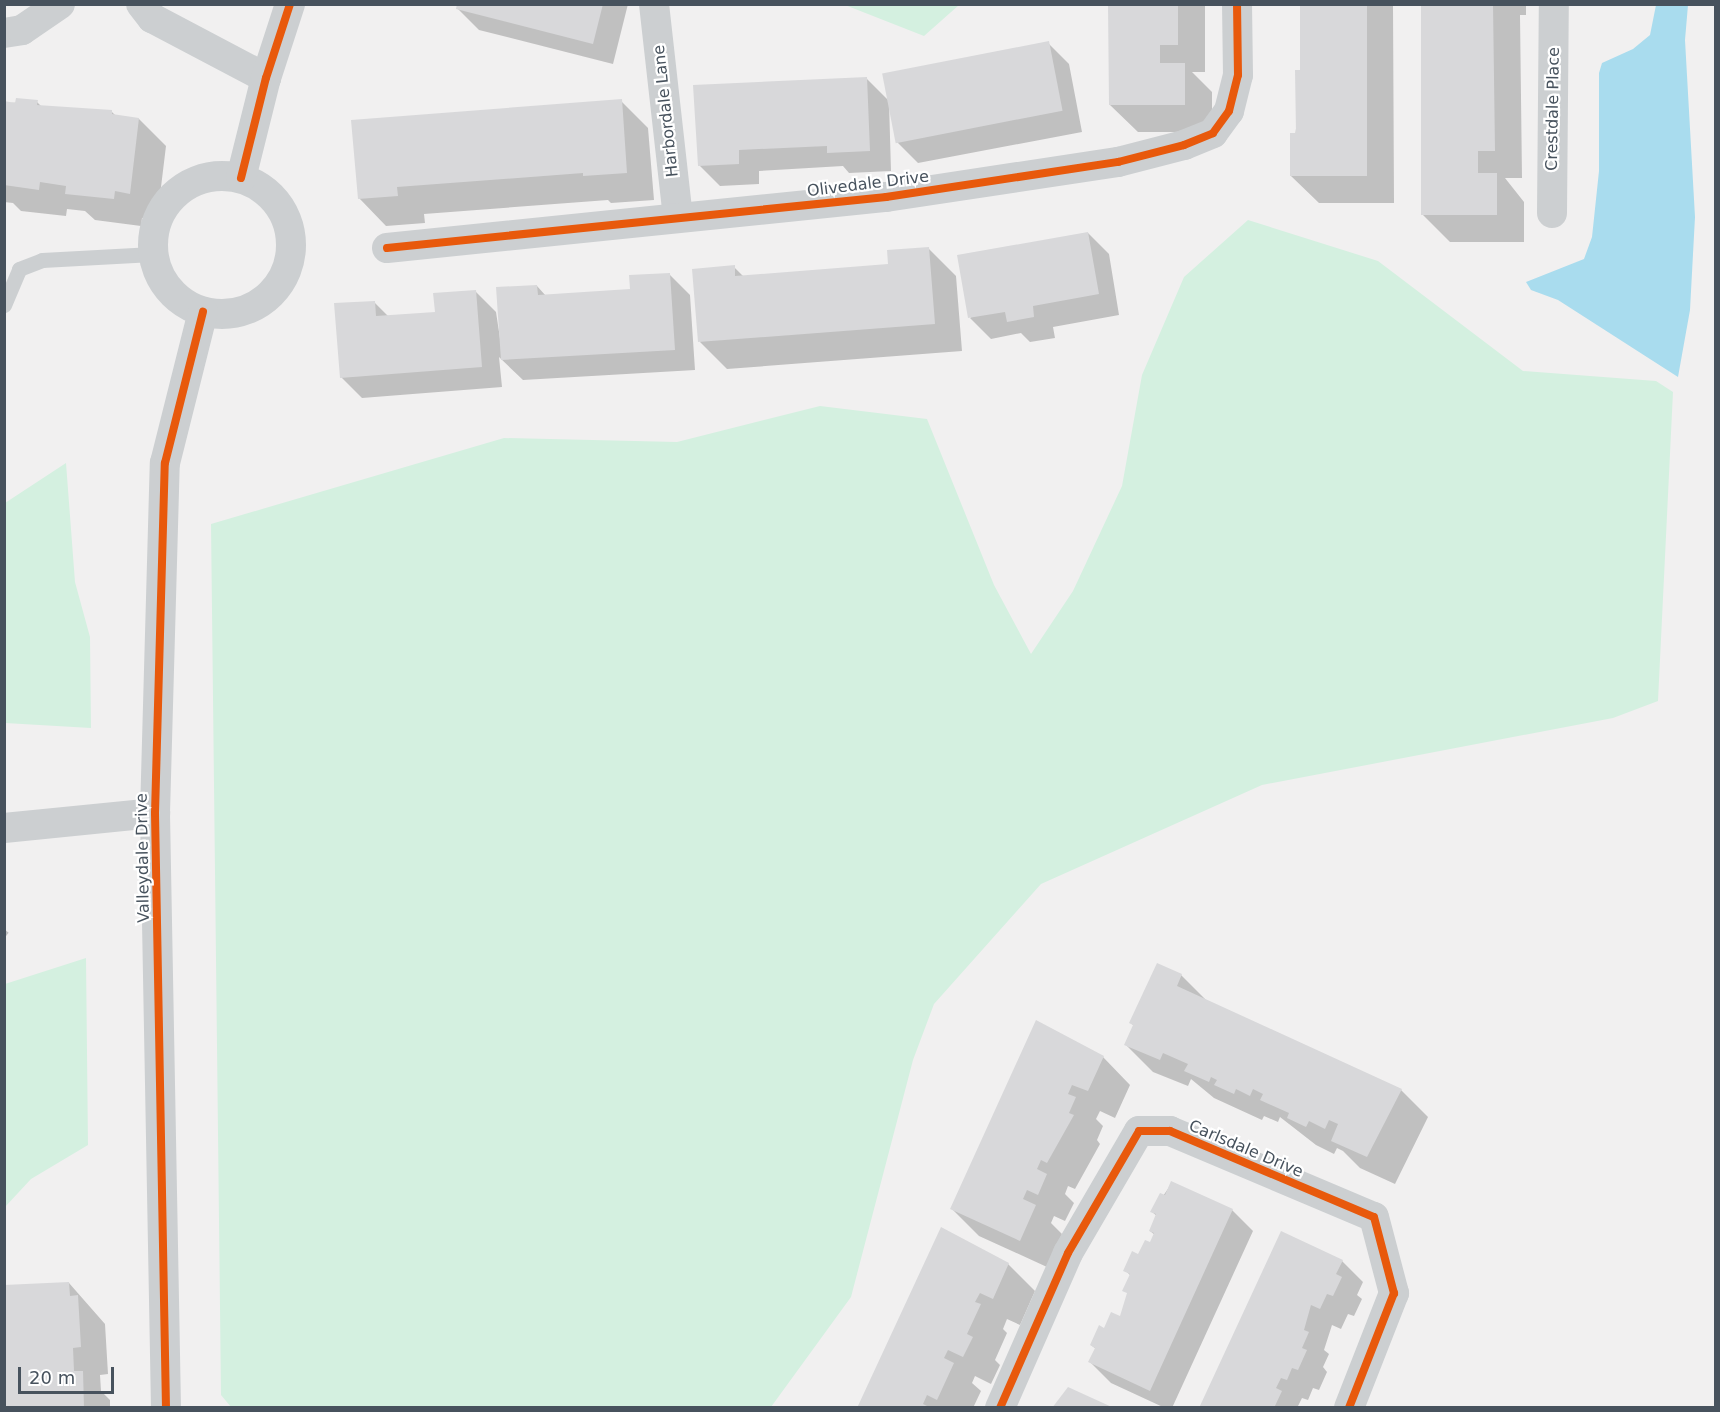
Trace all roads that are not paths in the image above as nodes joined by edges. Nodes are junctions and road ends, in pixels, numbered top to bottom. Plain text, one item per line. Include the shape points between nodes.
1 (60, 4) edge
2 (141, 4) edge
3 (290, 4) edge
4 (654, 4) edge
5 (1237, 4) edge
6 (1554, 4) edge
7 (4, 33) edge
8 (266, 78) junction
9 (241, 178) junction
10 (1552, 213) dead end
11 (678, 218) junction
12 (387, 248) dead end
13 (153, 254) junction
14 (4, 305) edge
15 (203, 312) junction
16 (155, 813) junction
17 (4, 828) edge
18 (165, 1407) edge
19 (1000, 1407) edge
20 (1349, 1407) edge

1 - 7 street via 22,30
2 - 8 street via 152,18
3 - 8 street
4 - 11 street, Harbordale Lane
5 - 11 street, Olivedale Drive via 1239,75 1229,111 1213,132 1184,145 1118,162 898,196
6 - 10 street, Crestdale Place
8 - 9 street
9 - 13 street via 213,176 188,184 167,202 154,227
9 - 15 street via 265,190 283,211 291,237 290,264 277,288 257,306 231,315
11 - 12 street, Olivedale Drive
13 - 14 lane via 42,260 19,269
13 - 15 street via 161,280 179,300
15 - 16 street, Valleydale Drive via 165,463
16 - 17 street
16 - 18 street, Valleydale Drive
19 - 20 street, Carlsdale Drive via 1068,1253 1139,1131 1170,1131 1374,1217 1394,1293

